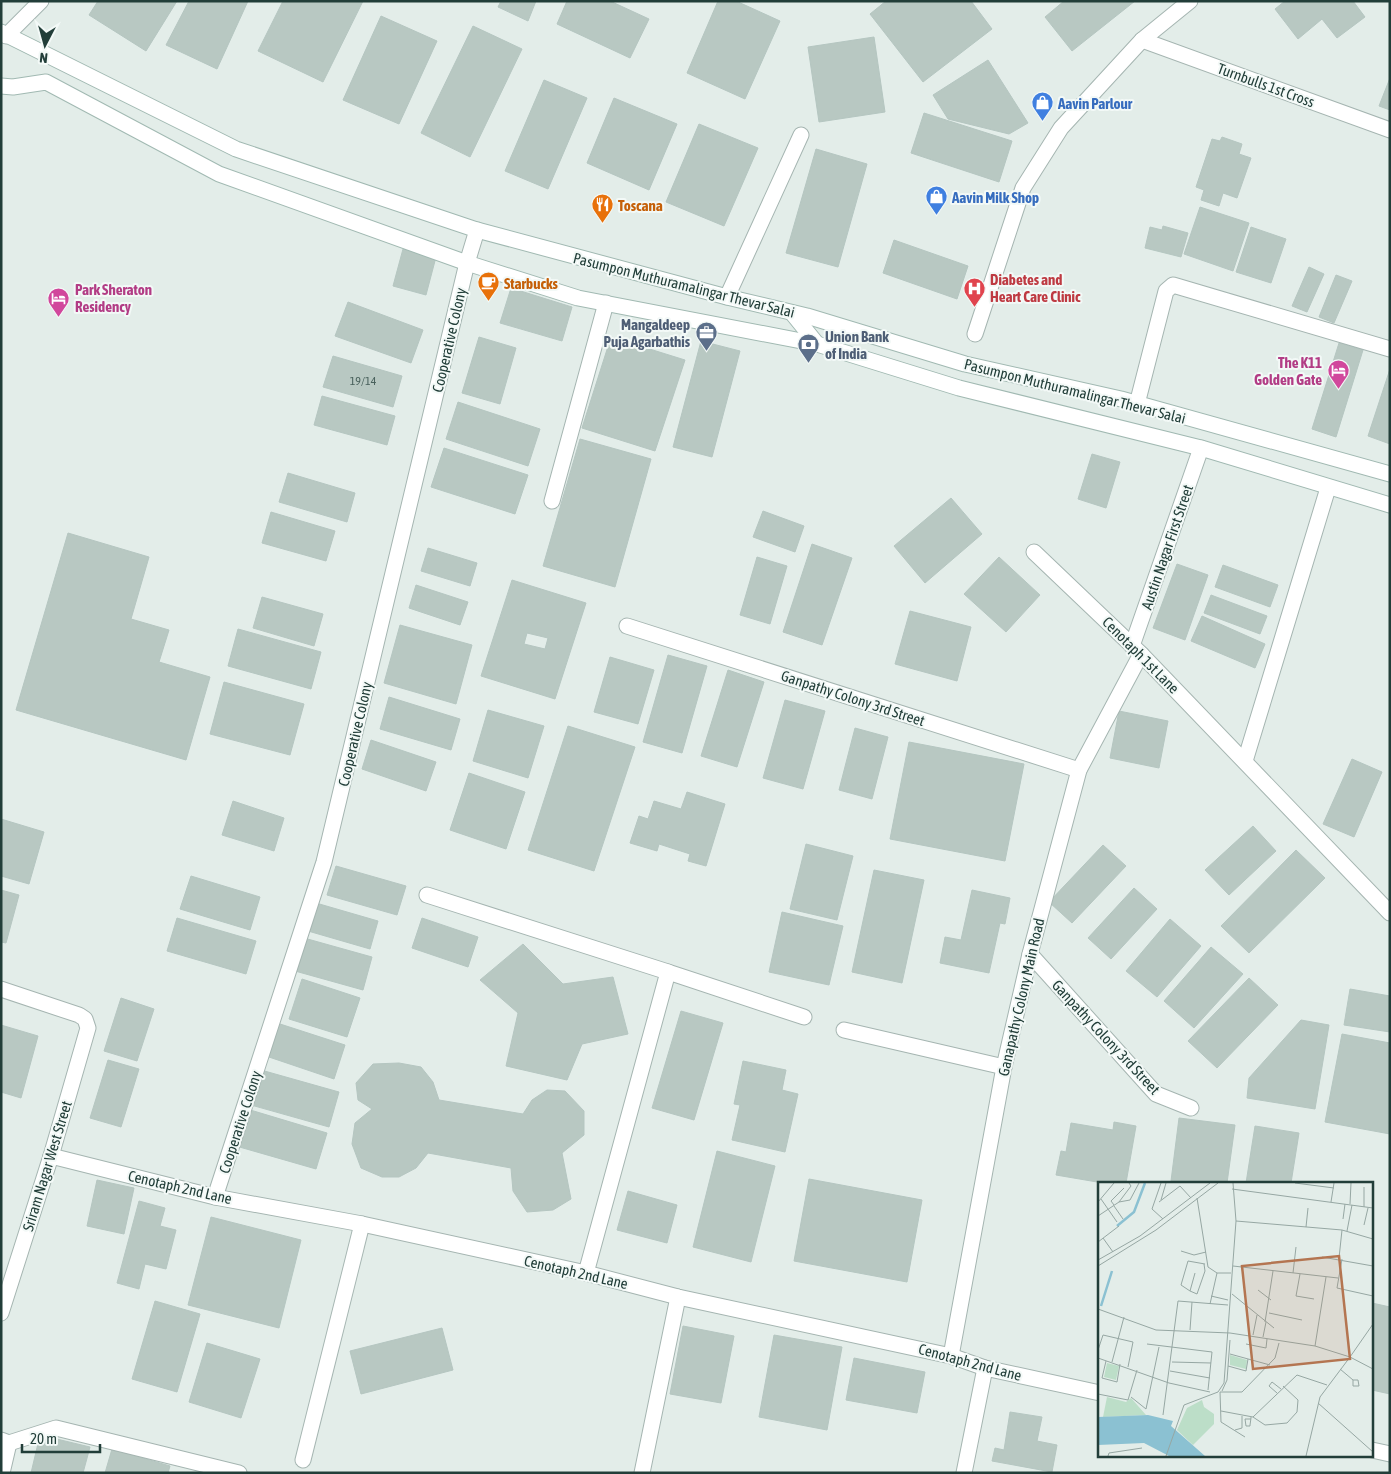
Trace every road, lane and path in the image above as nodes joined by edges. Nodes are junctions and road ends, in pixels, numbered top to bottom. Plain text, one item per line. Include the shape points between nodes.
1 (41, 1) edge
2 (1190, 1) edge
3 (3, 37) edge
4 (1142, 40) junction
5 (1, 86) edge
6 (1390, 130) edge
7 (800, 135) dead end
8 (477, 230) junction
9 (467, 263) junction
10 (727, 297) junction
11 (606, 303) junction
12 (792, 313) junction
13 (975, 334) dead end
14 (817, 344) junction
15 (1390, 349) edge
16 (1137, 404) junction
17 (1201, 448) junction
18 (1390, 474) edge
19 (1328, 488) junction
20 (552, 501) dead end
21 (1390, 505) edge
22 (1034, 552) dead end
23 (627, 626) dead end
24 (1136, 650) junction
25 (1245, 761) junction
26 (1079, 770) junction
27 (427, 895) dead end
28 (1390, 913) edge
29 (1030, 954) junction
30 (668, 972) junction
31 (1, 989) edge
32 (804, 1017) dead end
33 (844, 1030) dead end
34 (1004, 1067) junction
35 (1191, 1108) dead end
36 (51, 1156) junction
37 (215, 1197) junction
38 (362, 1224) junction
39 (586, 1273) junction
40 (678, 1297) junction
41 (1, 1313) edge
42 (951, 1356) junction
43 (985, 1368) junction
44 (1098, 1393) edge
45 (5, 1441) edge
46 (1374, 1450) edge
47 (1390, 1454) edge
48 (303, 1460) dead end
49 (2, 1473) edge
50 (239, 1473) edge
51 (642, 1473) edge
52 (964, 1473) edge

1 - 3 street
2 - 4 street
3 - 8 street, Pasumpon Muthuramalingar Thevar Salai via 236,149
4 - 6 street, Turnbulls 1st Cross
4 - 13 street via 1061,128 1023,188
5 - 9 street, Pasumpon Muthuramalingar Thevar Salai via 46,82 219,174
7 - 10 street
8 - 9 street, Cooperative Colony
8 - 10 street, Pasumpon Muthuramalingar Thevar Salai
9 - 11 street, Pasumpon Muthuramalingar Thevar Salai via 578,298
9 - 37 street, Cooperative Colony via 324,862
10 - 12 street, Pasumpon Muthuramalingar Thevar Salai
11 - 14 street, Pasumpon Muthuramalingar Thevar Salai
11 - 20 street
12 - 14 street
12 - 16 street, Pasumpon Muthuramalingar Thevar Salai via 965,364
14 - 17 street, Pasumpon Muthuramalingar Thevar Salai via 958,388
15 - 16 street via 1173,285 1166,291
16 - 18 street, Pasumpon Muthuramalingar Thevar Salai
17 - 19 street, Pasumpon Muthuramalingar Thevar Salai
17 - 24 street, Austin Nagar First Street
19 - 21 street, Pasumpon Muthuramalingar Thevar Salai
19 - 25 street
22 - 24 street, Cenotaph 1st Lane
23 - 26 street, Ganpathy Colony 3rd Street
24 - 25 street, Cenotaph 1st Lane
24 - 26 street, Ganapathy Colony Main Road
25 - 28 street, Cenotaph 1st Lane
26 - 29 street, Ganapathy Colony Main Road
27 - 30 street
29 - 34 street, Ganapathy Colony Main Road
29 - 35 street, Ganpathy Colony 3rd Street via 1156,1094
30 - 32 street
30 - 39 street
31 - 36 street, Sriram Nagar West Street via 79,1015 85,1019 88,1028
33 - 34 street
34 - 42 street, Ganapathy Colony Main Road
36 - 37 street, Cenotaph 2nd Lane
36 - 41 street, Sriram Nagar West Street
37 - 38 street, Cenotaph 2nd Lane
38 - 39 street, Cenotaph 2nd Lane
38 - 48 street
39 - 40 street, Cenotaph 2nd Lane
40 - 42 street, Cenotaph 2nd Lane
40 - 51 street
42 - 43 street, Cenotaph 2nd Lane
43 - 44 street, Cenotaph 2nd Lane
43 - 52 street
45 - 49 street
45 - 50 street via 56,1428
46 - 47 street

